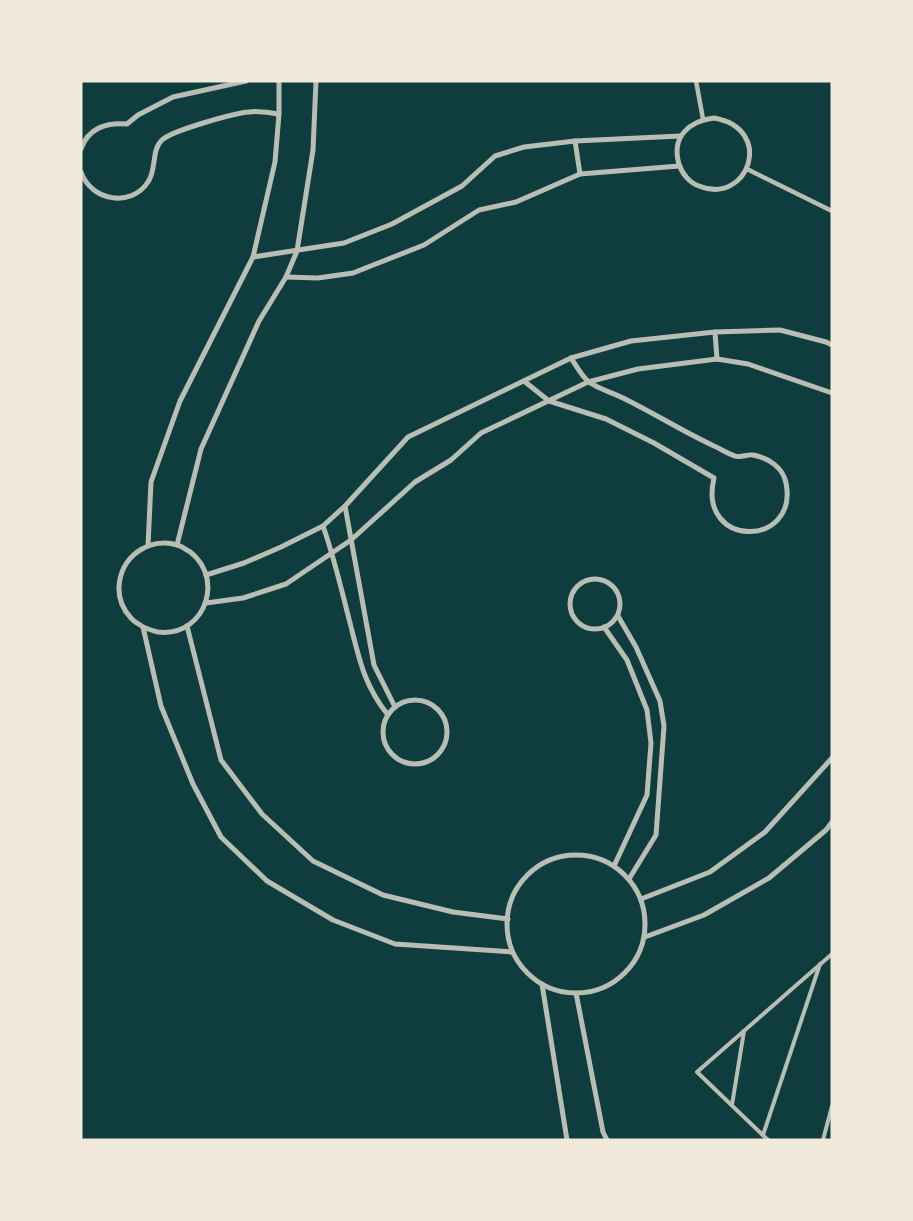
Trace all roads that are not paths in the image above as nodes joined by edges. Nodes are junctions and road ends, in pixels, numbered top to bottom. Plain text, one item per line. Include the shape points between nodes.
1 (246, 81) edge
2 (279, 81) edge
3 (316, 81) edge
4 (696, 81) edge
5 (279, 114) junction
6 (703, 119) junction
7 (680, 136) junction
8 (575, 141) junction
9 (81, 149) edge
10 (679, 166) junction
11 (746, 168) junction
12 (81, 172) edge
13 (580, 174) junction
14 (832, 211) edge
15 (297, 251) junction
16 (253, 257) junction
17 (286, 277) junction
18 (715, 332) junction
19 (832, 345) edge
20 (571, 358) junction
21 (717, 359) junction
22 (524, 381) junction
23 (588, 382) junction
24 (832, 394) edge
25 (549, 401) junction
26 (345, 506) junction
27 (323, 526) junction
28 (351, 540) junction
29 (177, 545) junction
30 (148, 546) junction
31 (333, 554) junction
32 (206, 575) junction
33 (206, 603) junction
34 (618, 616) junction
35 (187, 626) junction
36 (143, 627) junction
37 (604, 627) junction
38 (395, 707) junction
39 (388, 715) junction
40 (832, 758) edge
41 (832, 822) edge
42 (614, 866) junction
43 (629, 879) junction
44 (641, 899) junction
45 (508, 919) junction
46 (645, 937) junction
47 (512, 952) junction
48 (832, 954) edge
49 (820, 964) junction
50 (542, 984) junction
51 (576, 993) junction
52 (744, 1031) junction
53 (732, 1105) junction
54 (832, 1106) edge
55 (763, 1135) junction
56 (567, 1140) edge
57 (607, 1140) edge
58 (768, 1140) edge
59 (823, 1140) edge

1 - 9 street via 173,97 126,124 114,122 102,126 91,133
2 - 5 street
3 - 15 street via 313,150
4 - 6 street
5 - 12 street via 250,111 194,126 162,139 155,149 154,173 138,193 126,198 102,195 91,188
5 - 16 street via 275,162
6 - 7 street via 692,124
6 - 11 street via 726,120 744,134 750,157
7 - 8 street
7 - 10 street
8 - 13 street
8 - 15 street via 524,147 496,156 462,186 392,224 344,243
10 - 11 street via 695,185 718,190 740,179
10 - 13 street
11 - 14 street
13 - 17 street via 516,202 479,210 424,245 353,273 318,278
15 - 16 street
15 - 17 street
16 - 30 street via 180,401 151,482
17 - 29 street via 259,321 201,449
18 - 19 street via 780,330
18 - 20 street via 631,342
18 - 21 street
20 - 22 street
20 - 23 street
21 - 23 street via 638,369
21 - 24 street via 748,364
22 - 25 street
22 - 26 street via 408,437
23 - 25 street
23 - 25 street via 737,457 765,458 777,466 785,479 788,493 786,508 766,528 754,532 728,526 712,504 710,491 714,478 606,419
25 - 28 street via 481,433 451,460 415,482
26 - 27 street
26 - 28 street
27 - 31 street
27 - 32 street via 244,563
28 - 31 street
28 - 38 street via 374,665
29 - 30 street
29 - 32 street via 200,561
30 - 36 street via 126,563 120,576 119,591 123,606
31 - 33 street via 286,584 244,598
31 - 39 street via 363,674 375,699
32 - 33 street
33 - 35 street
34 - 37 street
34 - 37 street via 619,593 614,586 593,578 578,584 570,600 573,617 587,628
34 - 43 street via 660,700 664,726 656,835
35 - 36 street via 158,632
35 - 45 street via 221,760 262,814 313,861 383,895 453,912
36 - 47 street via 161,706 193,784 221,837 266,882 333,920 395,944
37 - 42 street via 627,660 648,710 651,743 647,795
38 - 39 street
38 - 39 street via 415,700 435,706 444,719 448,734 440,754 422,764 396,758 386,746 383,736
40 - 44 street via 765,832 710,872
41 - 46 street via 769,878 704,915
42 - 43 street
42 - 45 street via 594,857 572,855 550,860 531,871 517,888 508,909
43 - 44 street
44 - 46 street via 646,918
45 - 47 street
46 - 51 street via 636,959 621,977 600,989
47 - 50 street via 524,970
48 - 49 lane
49 - 52 lane
49 - 55 lane
50 - 51 street via 558,991
50 - 56 street
51 - 57 street
52 - 53 lane
52 - 53 lane via 697,1072
53 - 55 lane
54 - 59 lane
55 - 58 lane

